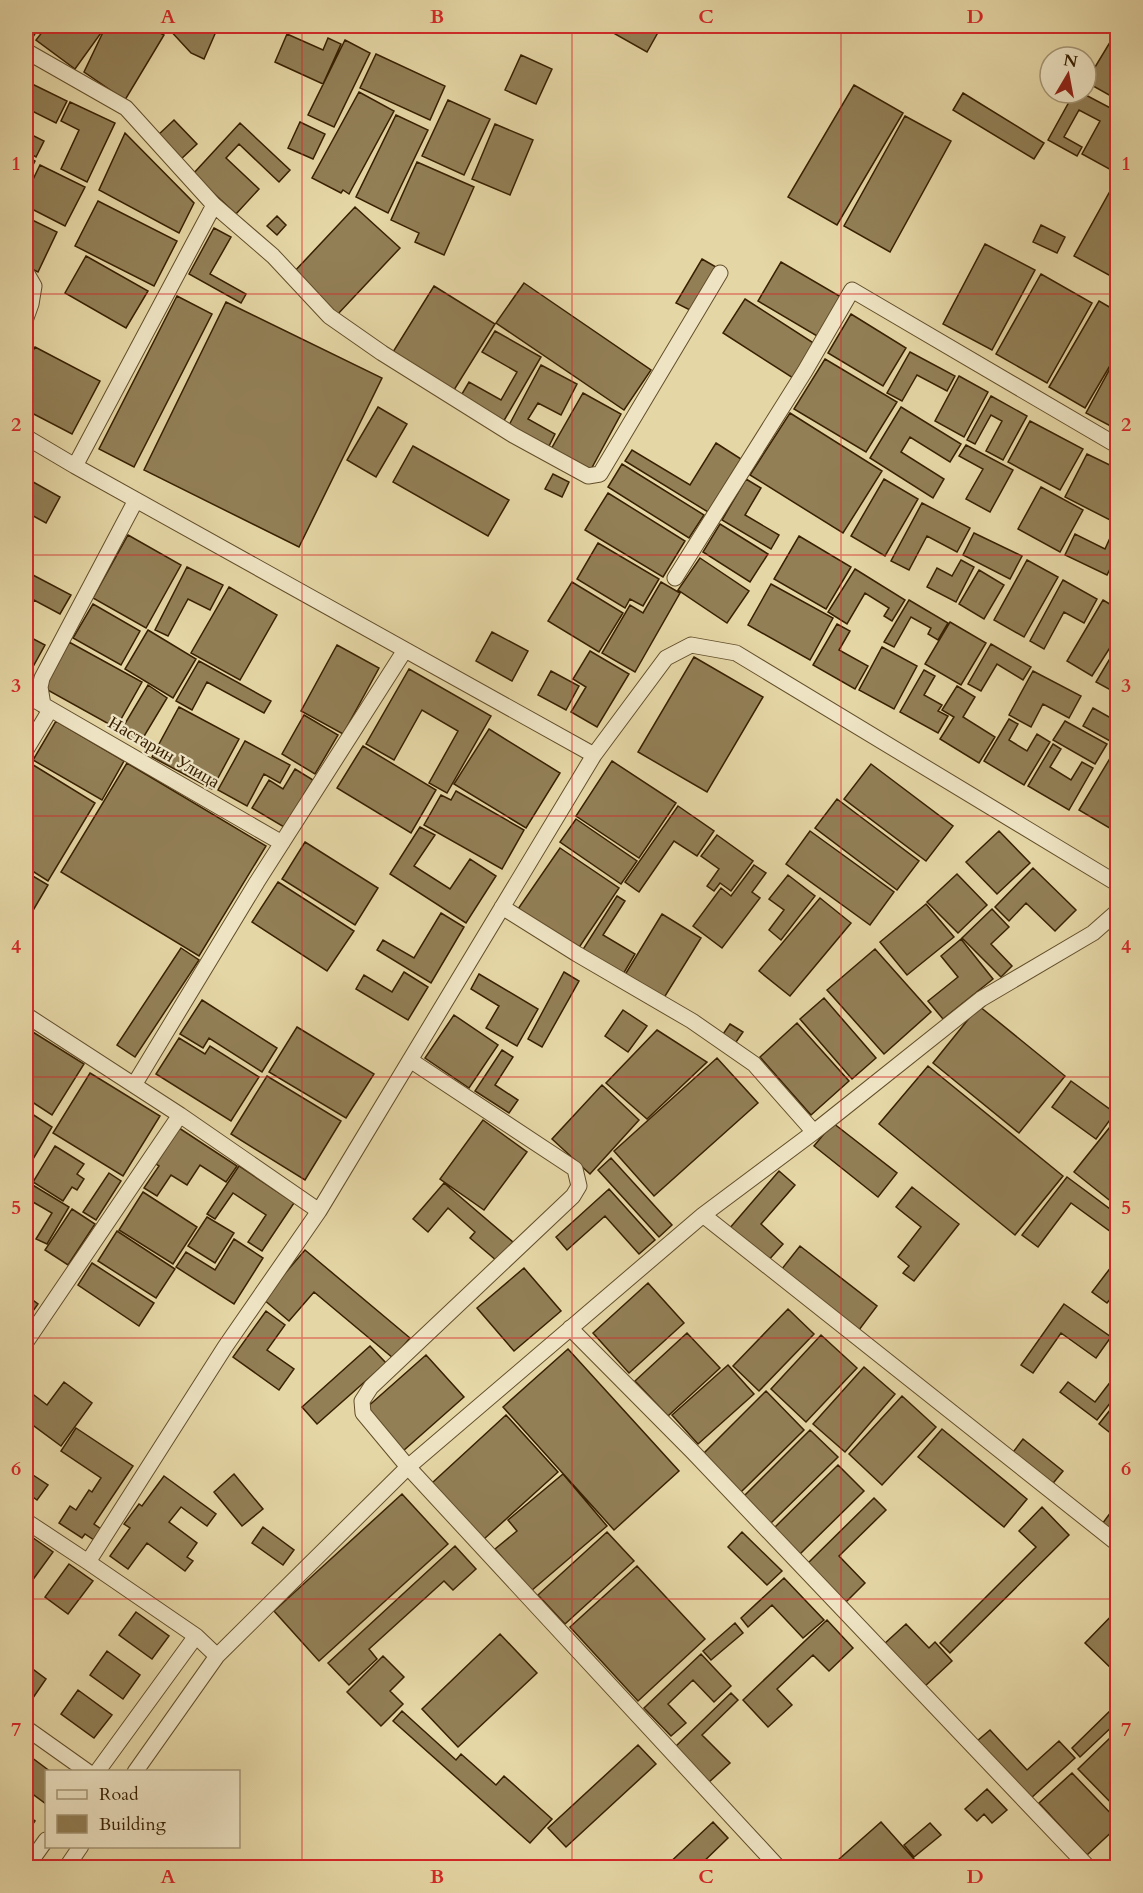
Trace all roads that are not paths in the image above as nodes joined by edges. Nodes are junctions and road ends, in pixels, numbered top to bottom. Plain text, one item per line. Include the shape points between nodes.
1 (26, 51) edge
2 (214, 205) junction
3 (26, 273) edge
4 (720, 273) dead end
5 (26, 318) edge
6 (26, 436) edge
7 (1118, 446) edge
8 (75, 466) junction
9 (136, 500) junction
10 (675, 578) dead end
11 (405, 650) junction
12 (26, 695) edge
13 (47, 707) junction
14 (26, 750) edge
15 (594, 755) junction
16 (282, 843) junction
17 (1118, 884) edge
18 (502, 907) junction
19 (1118, 911) edge
20 (26, 1015) edge
21 (410, 1060) junction
22 (134, 1085) junction
23 (180, 1115) junction
24 (814, 1132) junction
25 (319, 1211) junction
26 (703, 1215) junction
27 (570, 1328) junction
28 (26, 1342) edge
29 (408, 1467) junction
30 (26, 1521) edge
31 (1118, 1544) edge
32 (88, 1562) junction
33 (196, 1636) junction
34 (217, 1656) junction
35 (26, 1728) edge
36 (85, 1770) edge
37 (98, 1770) edge
38 (136, 1770) edge
39 (45, 1841) edge
40 (80, 1848) edge
41 (26, 1868) edge
42 (66, 1868) edge
43 (779, 1868) edge
44 (1089, 1868) edge

1 - 2 street via 126,108
2 - 4 street via 273,256 328,316 513,435 588,476 600,474
2 - 8 street
3 - 5 street via 34,286
6 - 8 street
7 - 10 street via 852,290
8 - 9 street
9 - 11 street
9 - 13 street via 42,678 40,687
11 - 15 street
11 - 16 street
12 - 13 street, Настарин Улица
13 - 14 street
13 - 16 street, Настарин Улица
15 - 17 street via 666,658 691,645 736,652
15 - 18 street
16 - 22 street
18 - 21 street
18 - 24 street via 692,1021 754,1064
19 - 24 street via 1093,933 981,999
20 - 22 street
21 - 25 street
21 - 29 street via 575,1169 579,1186 573,1196 371,1387 363,1401 363,1413
22 - 23 street
23 - 25 street
23 - 28 street
24 - 26 street
25 - 32 street via 225,1347
26 - 27 street
26 - 31 street
27 - 29 street
27 - 44 street
29 - 34 street
29 - 43 street
30 - 32 street
32 - 33 street
33 - 34 street
33 - 37 street
34 - 38 street
35 - 36 street
39 - 41 street
40 - 42 street

